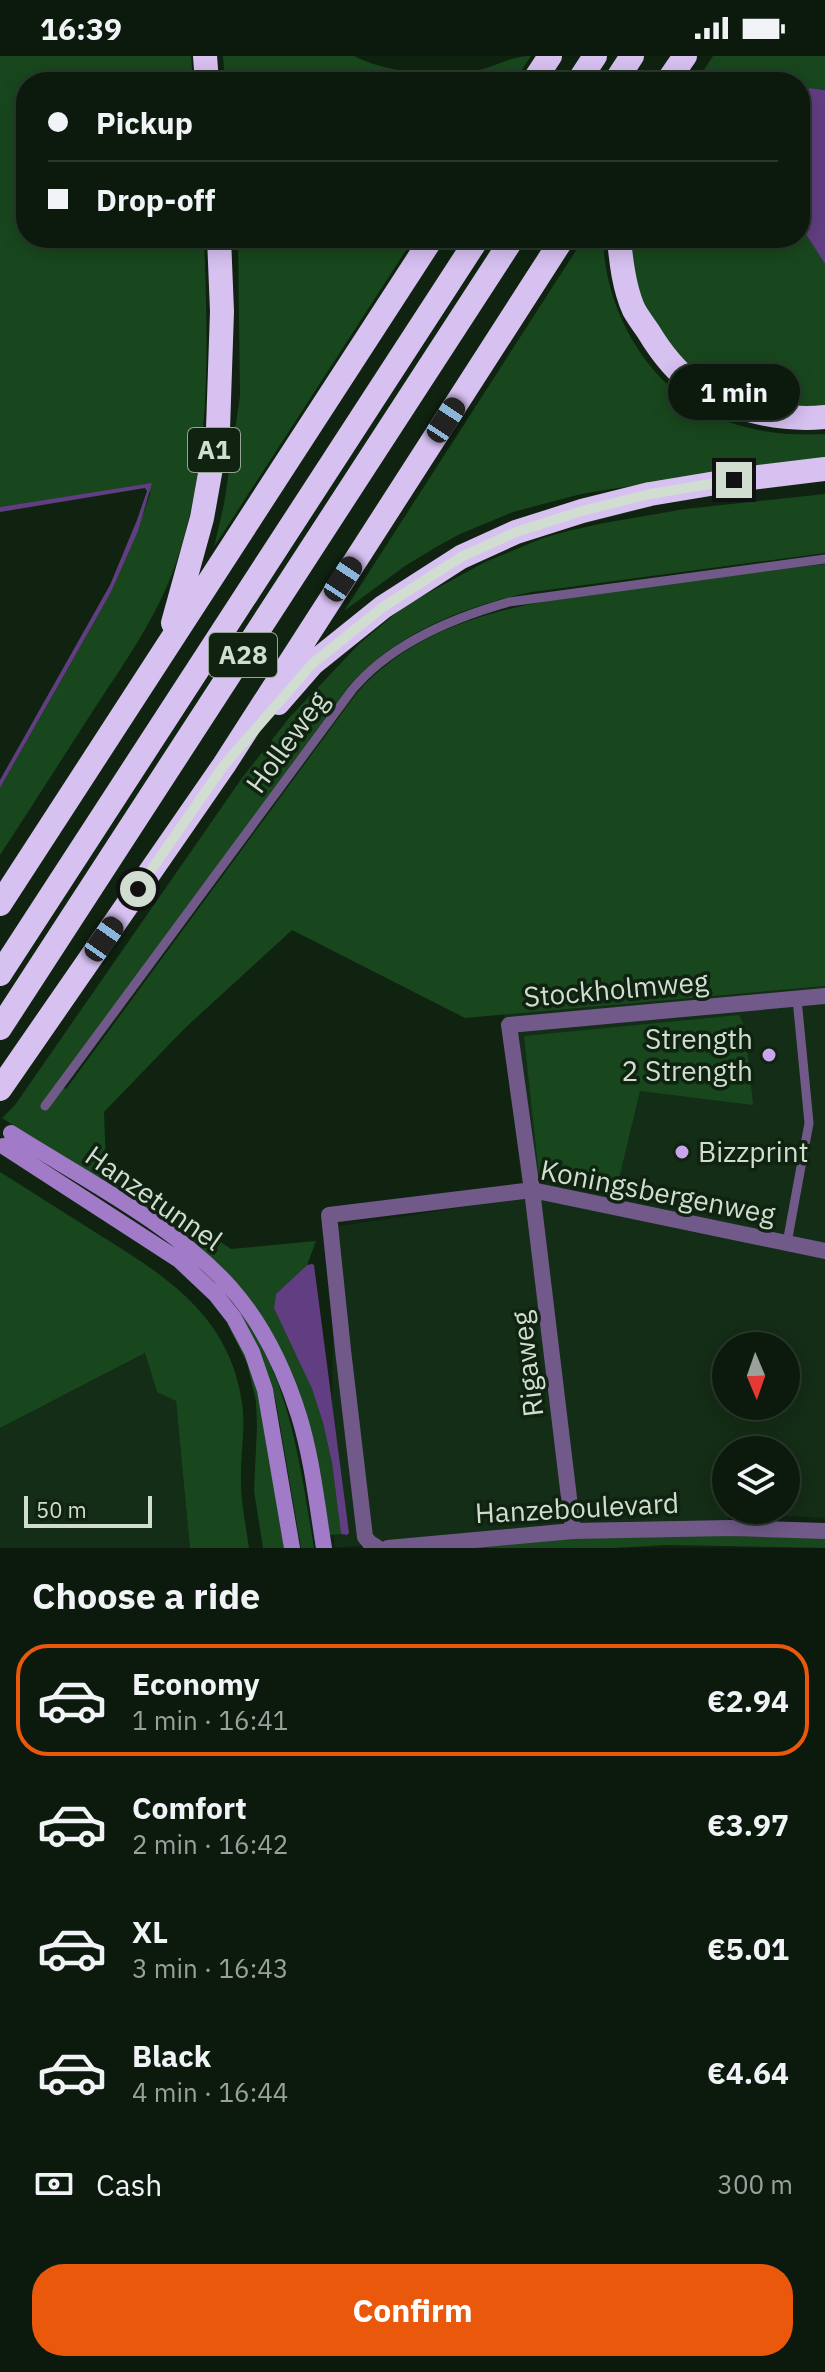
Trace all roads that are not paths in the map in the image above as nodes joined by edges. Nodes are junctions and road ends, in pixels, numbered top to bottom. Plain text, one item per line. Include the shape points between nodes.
1 (219, 248) edge
2 (426, 248) edge
3 (472, 248) edge
4 (507, 248) edge
5 (557, 248) edge
6 (620, 248) edge
7 (825, 417) edge
8 (825, 469) edge
9 (825, 559) edge
10 (162, 655) junction
11 (224, 765) junction
12 (0, 904) edge
13 (0, 974) edge
14 (825, 996) edge
15 (797, 999) junction
16 (0, 1028) edge
17 (0, 1089) edge
18 (45, 1106) dead end
19 (532, 1190) junction
20 (787, 1243) junction
21 (825, 1251) edge
22 (573, 1531) junction
23 (825, 1531) edge
24 (292, 1548) edge
25 (324, 1548) edge
26 (378, 1548) edge
27 (388, 1548) edge

1 - 10 highway, A1 via 218,429 202,518
2 - 10 highway, A28
3 - 13 highway, A28
4 - 16 highway, A28
5 - 11 highway, A28
6 - 7 highway via 634,310 675,367 696,386 781,418
8 - 11 highway, A28 via 650,494 516,532 461,557 383,607 312,664
9 - 18 lane, Holleweg via 509,602 462,617 379,663 349,693
10 - 12 highway, A28
11 - 17 highway, A28
14 - 15 street, Stockholmweg
15 - 19 street, Stockholmweg via 509,1025
15 - 20 lane, Koningsbergenweg via 809,1123
19 - 20 street, Koningsbergenweg
19 - 22 street, Rigaweg
19 - 26 street, Koningsbergenweg via 329,1215 365,1537
20 - 21 street, Koningsbergenweg
22 - 23 street, Hanzeboulevard
22 - 27 street, Hanzeboulevard
24 - 25 main road, Hanzetunnel via 265,1390 234,1318 179,1260 7,1139 186,1245 231,1288 280,1366 299,1416

